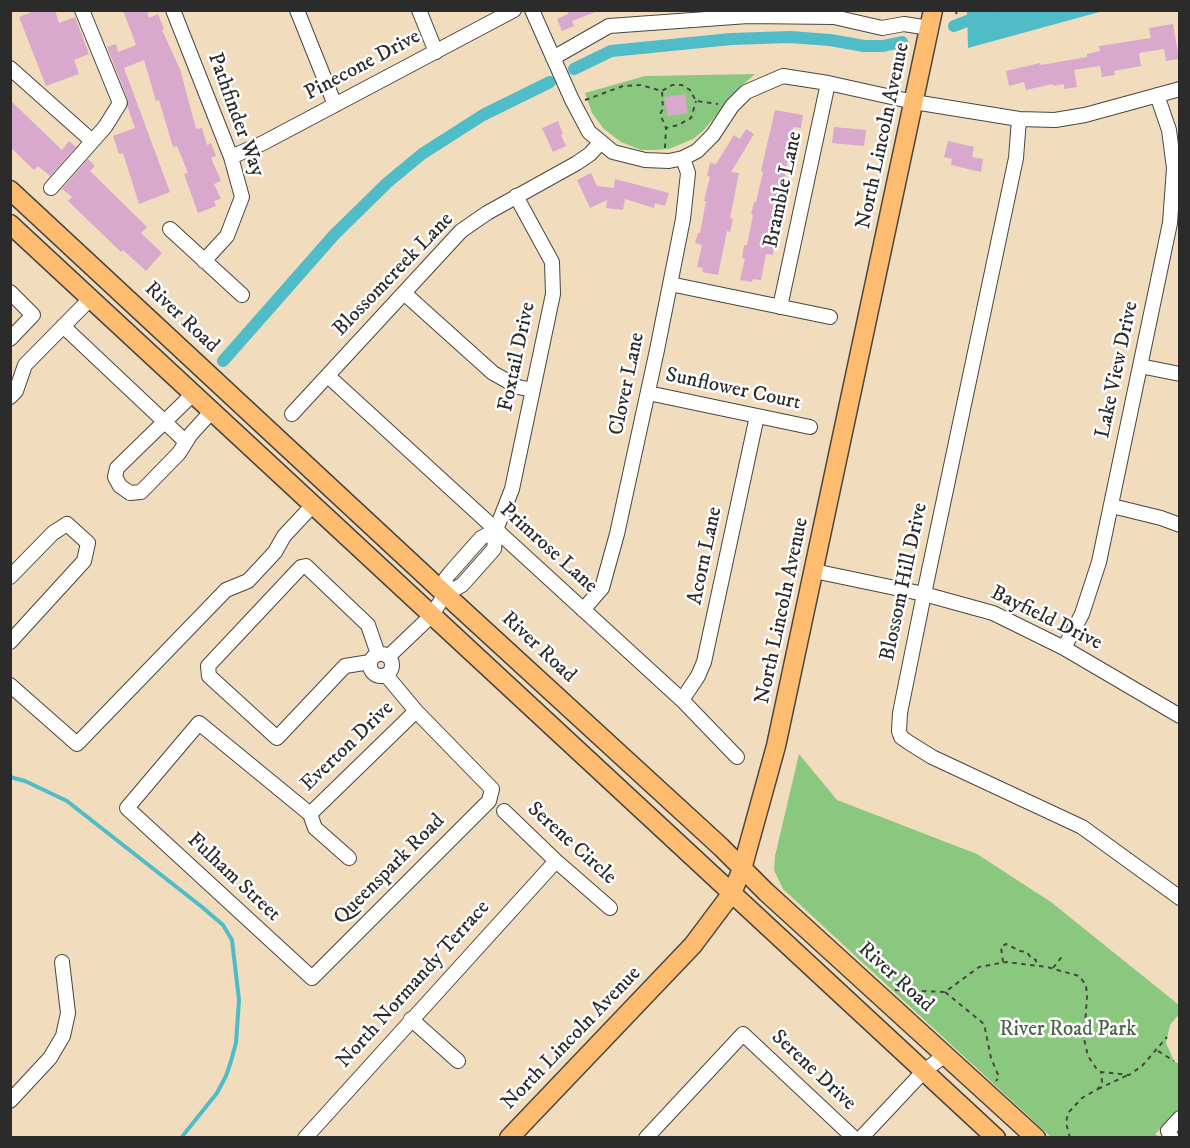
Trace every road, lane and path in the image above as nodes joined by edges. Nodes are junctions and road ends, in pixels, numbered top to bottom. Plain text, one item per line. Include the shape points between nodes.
1 (82, 10) edge
2 (173, 10) edge
3 (297, 10) edge
4 (420, 10) edge
5 (514, 10) edge
6 (532, 10) edge
7 (931, 19) edge
8 (436, 52) junction
9 (553, 58) junction
10 (10, 68) edge
11 (828, 83) junction
12 (1179, 89) edge
13 (662, 91) junction
14 (1157, 95) junction
15 (585, 100) dead end
16 (696, 101) junction
17 (914, 102) junction
18 (335, 105) junction
19 (723, 107) dead end
20 (1019, 119) junction
21 (666, 128) junction
22 (92, 141) junction
23 (601, 142) junction
24 (665, 151) dead end
25 (231, 157) junction
26 (683, 158) junction
27 (51, 188) dead end
28 (10, 190) edge
29 (516, 196) junction
30 (1175, 224) edge
31 (170, 229) dead end
32 (14, 233) edge
33 (204, 261) junction
34 (670, 284) junction
35 (10, 292) edge
36 (404, 293) junction
37 (242, 295) dead end
38 (91, 298) junction
39 (780, 307) junction
40 (830, 317) dead end
41 (63, 326) junction
42 (10, 339) edge
43 (1140, 366) junction
44 (1179, 374) edge
45 (328, 376) junction
46 (533, 390) junction
47 (648, 393) junction
48 (193, 394) junction
49 (10, 397) edge
50 (212, 411) junction
51 (292, 414) dead end
52 (758, 416) junction
53 (165, 421) junction
54 (810, 427) dead end
55 (186, 442) junction
56 (313, 505) junction
57 (1112, 506) junction
58 (1179, 525) edge
59 (496, 530) junction
60 (466, 555) junction
61 (478, 567) junction
62 (814, 571) junction
63 (10, 577) edge
64 (445, 594) junction
65 (924, 594) junction
66 (583, 610) junction
67 (432, 615) junction
68 (10, 642) edge
69 (1064, 648) junction
70 (379, 657) junction
71 (386, 675) junction
72 (10, 685) edge
73 (682, 700) junction
74 (416, 711) junction
75 (1179, 716) edge
76 (737, 757) dead end
77 (504, 811) dead end
78 (310, 814) junction
79 (349, 858) dead end
80 (555, 861) junction
81 (742, 869) junction
82 (732, 893) junction
83 (1179, 898) edge
84 (610, 908) dead end
85 (1064, 954) dead end
86 (62, 962) dead end
87 (1003, 962) junction
88 (1036, 966) junction
89 (1053, 968) junction
90 (312, 978) joint
91 (892, 990) dead end
92 (945, 992) junction
93 (411, 1019) junction
94 (1167, 1037) dead end
95 (1158, 1050) junction
96 (945, 1055) junction
97 (458, 1061) dead end
98 (1174, 1061) dead end
99 (923, 1072) junction
100 (1101, 1072) junction
101 (1129, 1075) junction
102 (995, 1082) dead end
103 (1098, 1089) junction
104 (10, 1101) edge
105 (1179, 1118) edge
106 (310, 1136) edge
107 (509, 1137) edge
108 (646, 1137) edge
109 (854, 1137) edge
110 (861, 1137) edge
111 (996, 1137) edge
112 (1036, 1137) edge
113 (1070, 1137) edge
114 (1172, 1137) edge

1 - 22 street via 120,103
2 - 25 street, Pathfinder Way
3 - 18 street
4 - 8 street
5 - 8 street, Pinecone Drive
6 - 9 street
7 - 9 street via 882,28 834,17 748,16 609,26
7 - 17 main road, North Lincoln Avenue
8 - 18 street, Pinecone Drive
9 - 23 street via 580,115
10 - 22 street
11 - 17 street
11 - 26 street via 783,76 746,92 713,135
11 - 39 street, Bramble Lane
12 - 14 street
13 - 15 path via 641,84 622,86
13 - 16 path via 682,85
13 - 21 path via 660,114
14 - 20 street via 1085,115 1055,120
14 - 30 street, Lake View Drive via 1169,129
16 - 19 path
16 - 21 path via 691,118
17 - 20 street
17 - 62 main road, North Lincoln Avenue
18 - 25 street, Pinecone Drive
20 - 65 street, Blossom Hill Drive via 1016,158
21 - 24 path
22 - 27 street
23 - 26 street via 613,152 645,160
23 - 29 street, Blossomcreek Lane via 577,164
25 - 33 street, Pathfinder Way via 242,197 227,236
26 - 34 street, Clover Lane via 688,173
28 - 64 main road, River Road
29 - 36 street, Blossomcreek Lane via 461,231
29 - 46 street, Foxtail Drive via 552,262 553,294
30 - 43 street, Lake View Drive
31 - 33 street
32 - 38 main road
33 - 37 street
34 - 39 street
34 - 47 street, Clover Lane
35 - 42 street via 33,315
36 - 45 street, Blossomcreek Lane
36 - 46 street via 493,373 518,387
38 - 41 street
38 - 48 main road
39 - 40 street
41 - 49 street via 25,365
41 - 53 street
43 - 44 street
43 - 57 street, Lake View Drive
45 - 51 street, Blossomcreek Lane
45 - 59 street, Primrose Lane
46 - 59 street, Foxtail Drive via 512,489
47 - 52 street, Sunflower Court
47 - 66 street, Clover Lane via 608,575
48 - 50 main road
48 - 53 street
50 - 55 street
50 - 56 main road
52 - 54 street, Sunflower Court
52 - 73 street, Acorn Lane via 704,662
53 - 55 street
53 - 55 street via 117,468 115,477 120,486 130,493 141,492
56 - 67 main road
56 - 72 street via 248,581 226,590 77,744
57 - 58 street
57 - 69 street, Lake View Drive via 1082,614
59 - 60 street
59 - 61 street, Foxtail Drive via 494,549
59 - 66 street, Primrose Lane
60 - 61 street
60 - 64 street via 446,578
61 - 64 street, Foxtail Drive via 462,585
62 - 65 street, Bayfield Drive
62 - 81 main road, North Lincoln Avenue via 776,746
63 - 68 street via 67,524 88,543 84,561
64 - 67 street
64 - 81 main road, River Road
65 - 69 street, Bayfield Drive via 993,613
65 - 83 street, Blossom Hill Drive via 900,713 901,737 932,757 1082,827
66 - 73 street, Primrose Lane
67 - 70 street
67 - 82 main road
69 - 75 street, Bayfield Drive
70 - 70 street via 368,625 306,566 208,666 209,676 277,738 345,666
70 - 71 street via 393,667
70 - 71 street via 370,667 374,674
71 - 74 street
73 - 76 street, Primrose Lane
74 - 78 street, Everton Drive
74 - 90 street, Queenspark Road via 492,789 489,801
77 - 80 street, Serene Circle
78 - 79 street via 315,828
78 - 90 street, Fulham Street via 198,723 127,808
80 - 84 street, Serene Circle
80 - 93 street, North Normandy Terrace
81 - 82 main road, North Lincoln Avenue
81 - 96 main road, River Road
82 - 99 main road
82 - 107 main road, North Lincoln Avenue via 693,945
85 - 89 path
86 - 104 street via 68,1014 63,1036 50,1058
87 - 88 path
87 - 88 path via 1001,947 1006,944 1027,952 1036,960
87 - 92 path via 979,967
88 - 89 path
89 - 100 path via 1079,976 1086,985 1084,1039 1088,1056
91 - 92 path
92 - 102 path via 984,1024 999,1077
93 - 97 street
93 - 106 street, North Normandy Terrace
94 - 95 path
95 - 98 path
95 - 101 path
96 - 99 street
96 - 112 main road, River Road
99 - 110 street
99 - 111 main road
100 - 101 path
100 - 103 path
101 - 103 path
103 - 113 path via 1068,1113
105 - 114 street via 1168,1131
108 - 109 street, Serene Drive via 743,1034

